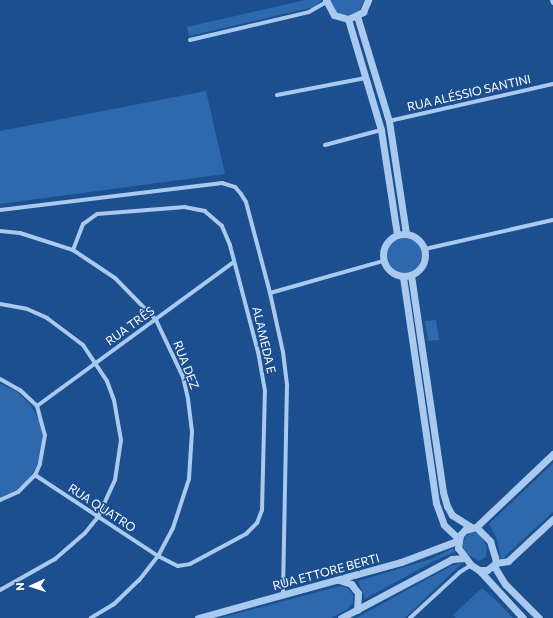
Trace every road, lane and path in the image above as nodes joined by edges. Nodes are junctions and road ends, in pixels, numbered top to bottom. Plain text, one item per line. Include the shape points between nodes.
1 (368, 0) edge
2 (552, 0) edge
3 (326, 1) edge
4 (553, 3) edge
5 (357, 16) junction
6 (348, 19) junction
7 (190, 40) dead end
8 (365, 78) junction
9 (553, 84) edge
10 (276, 95) dead end
11 (389, 122) junction
12 (381, 130) junction
13 (325, 145) dead end
14 (0, 210) edge
15 (553, 220) edge
16 (0, 231) edge
17 (406, 233) junction
18 (397, 234) junction
19 (425, 249) junction
20 (73, 250) junction
21 (383, 261) junction
22 (234, 262) junction
23 (411, 275) junction
24 (403, 276) junction
25 (270, 293) junction
26 (0, 304) edge
27 (156, 320) junction
28 (97, 363) junction
29 (0, 379) edge
30 (37, 406) junction
31 (553, 454) edge
32 (35, 475) junction
33 (0, 500) edge
34 (98, 517) junction
35 (552, 522) edge
36 (474, 527) junction
37 (458, 540) junction
38 (158, 556) junction
39 (465, 558) junction
40 (495, 565) junction
41 (471, 566) junction
42 (478, 570) junction
43 (339, 580) junction
44 (0, 590) edge
45 (283, 594) junction
46 (357, 610) junction
47 (91, 618) edge
48 (198, 618) edge
49 (341, 618) edge
50 (410, 618) edge
51 (523, 618) edge
52 (539, 618) edge

1 - 5 street via 363,12
2 - 4 street
3 - 6 street via 334,15
3 - 7 street via 309,12
5 - 6 street
5 - 11 street
6 - 8 street
8 - 10 street
8 - 12 street
9 - 11 street, RUA ALÉSSIO SANTINI
11 - 17 street
12 - 13 street
12 - 18 street
14 - 25 street via 222,183 235,188 246,202
15 - 19 street
16 - 20 street, RUA DEZ via 20,233
17 - 18 street
17 - 19 street via 414,236
18 - 21 street via 385,245
19 - 23 street via 423,265
20 - 22 street, ALAMEDA E via 83,224 97,214 185,207 205,211 222,226
20 - 27 street, RUA DEZ via 115,278
21 - 24 street via 394,274
21 - 25 street
22 - 27 street, RUA TRÊS
22 - 38 street, ALAMEDA E via 258,352 265,391 262,510 251,529 190,564 178,566
23 - 24 street
23 - 36 street via 446,506 452,515
24 - 37 street via 436,503 444,525
25 - 45 street via 287,384
26 - 28 street via 47,318 66,330
27 - 28 street, RUA TRÊS
27 - 38 street, RUA DEZ via 183,377 192,432 192,458 184,498
28 - 30 street, RUA TRÊS
28 - 34 street via 114,400 121,440 115,480
29 - 30 street via 20,390
30 - 32 street via 45,436 40,464
31 - 36 street, RUA ETTORE BERTI
32 - 33 street via 18,492
32 - 34 street, RUA QUATRO
34 - 38 street, RUA QUATRO
34 - 44 street via 71,547
35 - 40 street via 508,561
36 - 37 street, RUA ETTORE BERTI
36 - 40 street via 490,542
37 - 39 street
37 - 43 street, RUA ETTORE BERTI via 420,556
38 - 47 street, RUA DEZ via 139,580 114,604
39 - 41 street
39 - 46 street via 452,560
40 - 42 street via 487,570
40 - 52 street via 505,584
41 - 42 street
41 - 50 street via 460,572
42 - 51 street
43 - 45 street, RUA ETTORE BERTI
43 - 46 street via 350,584 358,593
45 - 48 street, RUA ETTORE BERTI
46 - 49 street

